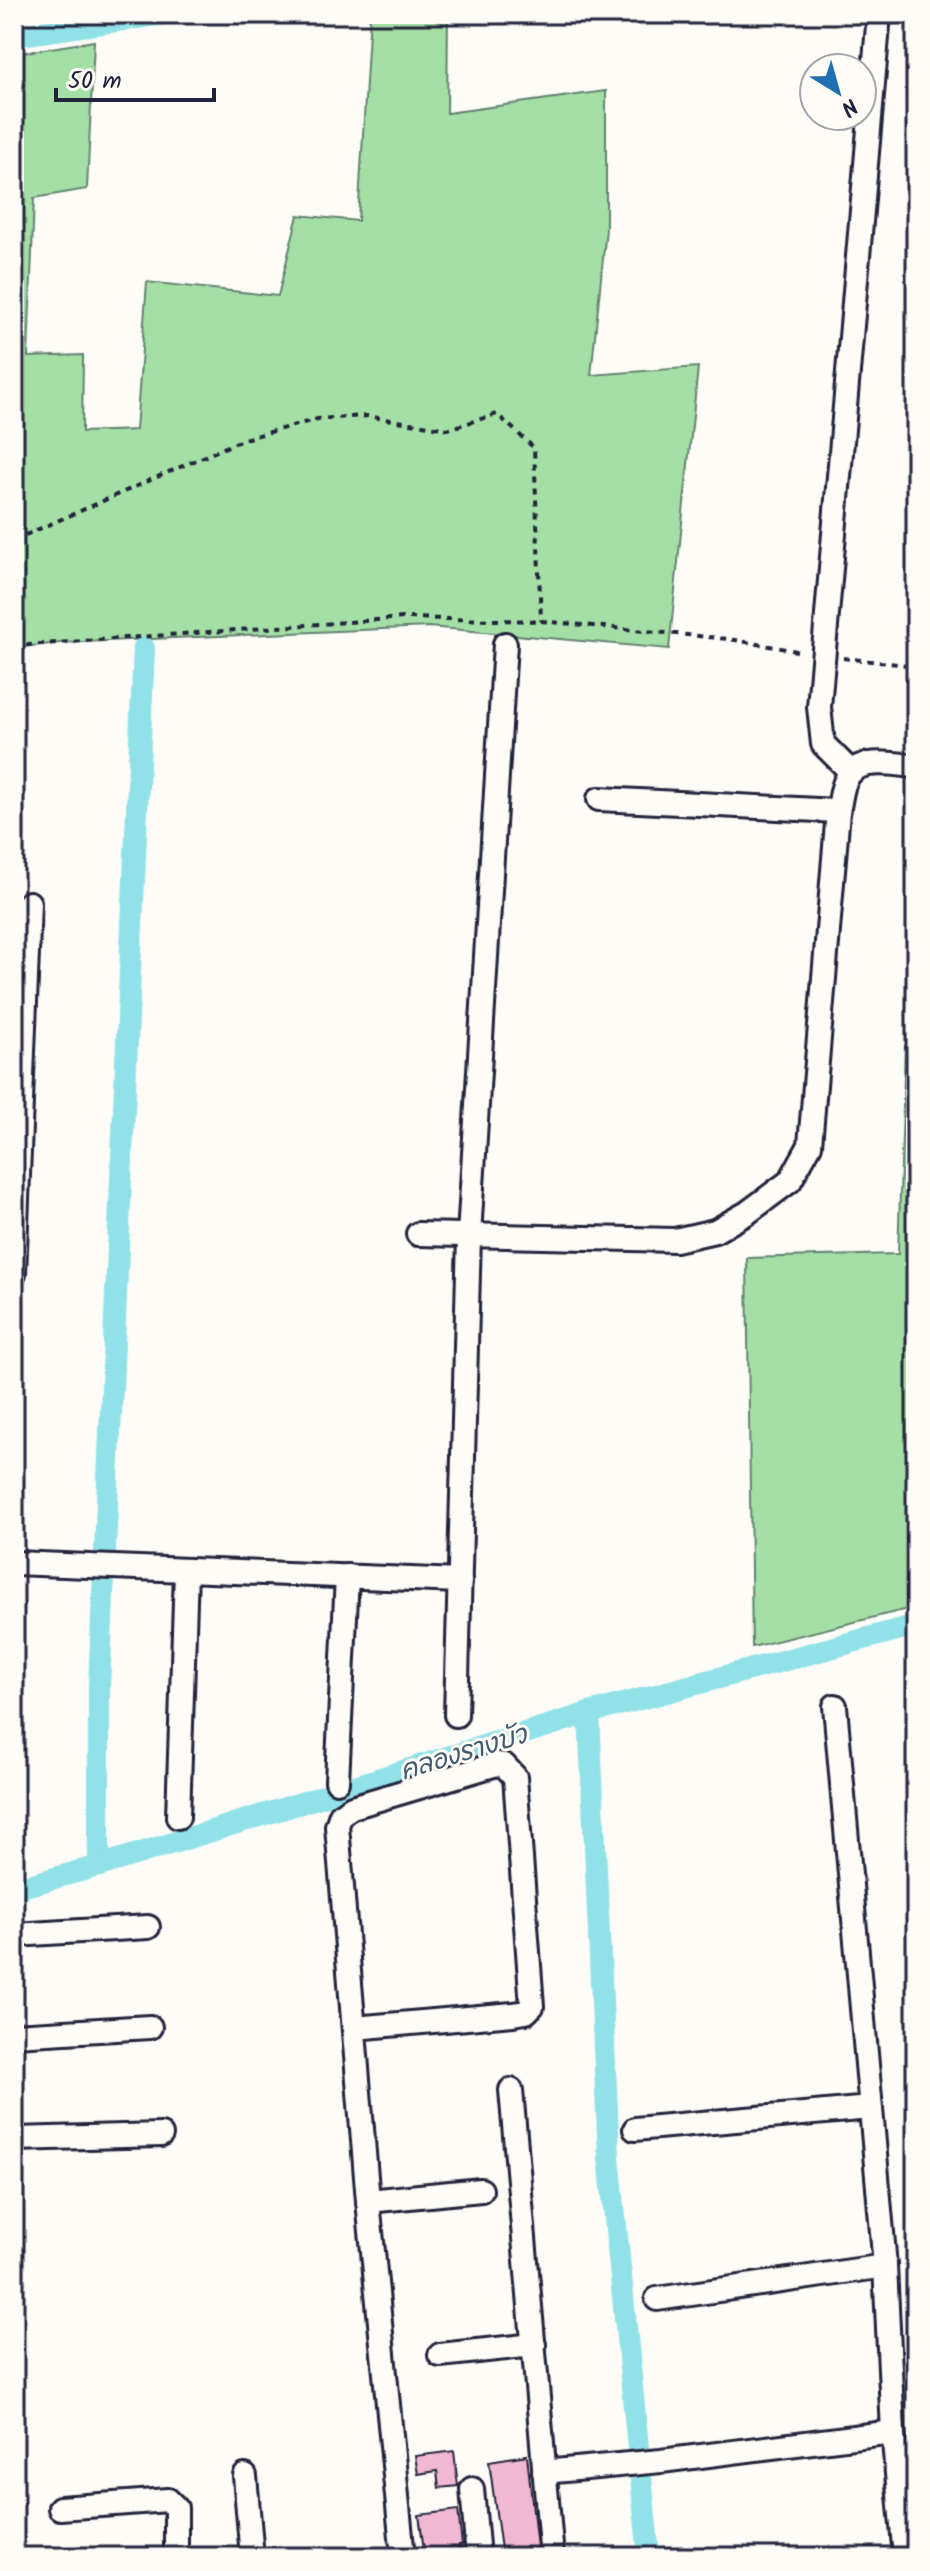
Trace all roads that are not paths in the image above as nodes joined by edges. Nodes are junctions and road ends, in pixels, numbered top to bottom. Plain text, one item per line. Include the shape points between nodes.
1 (879, 14) edge
2 (505, 644) dead end
3 (916, 766) edge
4 (851, 772) junction
5 (599, 799) dead end
6 (838, 811) junction
7 (29, 903) dead end
8 (418, 1234) dead end
9 (469, 1236) junction
10 (14, 1274) edge
11 (14, 1563) edge
12 (186, 1570) junction
13 (347, 1576) junction
14 (460, 1581) junction
15 (835, 1706) dead end
16 (456, 1715) dead end
17 (337, 1781) dead end
18 (178, 1817) dead end
19 (148, 1927) dead end
20 (14, 1935) edge
21 (150, 2027) dead end
22 (354, 2028) junction
23 (14, 2035) edge
24 (511, 2090) dead end
25 (870, 2108) junction
26 (635, 2129) dead end
27 (161, 2135) dead end
28 (14, 2139) edge
29 (481, 2190) dead end
30 (368, 2201) junction
31 (885, 2266) junction
32 (657, 2299) dead end
33 (534, 2345) junction
34 (440, 2355) dead end
35 (893, 2432) junction
36 (544, 2472) junction
37 (245, 2476) dead end
38 (472, 2489) dead end
39 (60, 2508) dead end
40 (176, 2557) edge
41 (252, 2557) edge
42 (403, 2557) edge
43 (478, 2557) edge
44 (552, 2557) edge
45 (905, 2557) edge

1 - 4 street via 819,707 823,744
2 - 9 street
3 - 4 street via 871,764
4 - 6 street
5 - 6 street
6 - 9 street via 810,1145 790,1181 715,1231 675,1240
7 - 10 street
8 - 9 street
9 - 14 street
11 - 12 street
12 - 13 street
12 - 18 street
13 - 14 street
13 - 17 street
14 - 16 street
15 - 25 street
19 - 20 street
21 - 23 street
22 - 22 street via 513,2014 532,2006 515,1777 504,1765 341,1814 337,1826
22 - 30 street
24 - 33 street
25 - 26 street
25 - 31 street
27 - 28 street
29 - 30 street
30 - 42 street
31 - 32 street
31 - 35 street
33 - 34 street
33 - 36 street
35 - 36 street
35 - 45 street
36 - 44 street
37 - 41 street
38 - 43 street
39 - 40 street via 168,2500 176,2508

